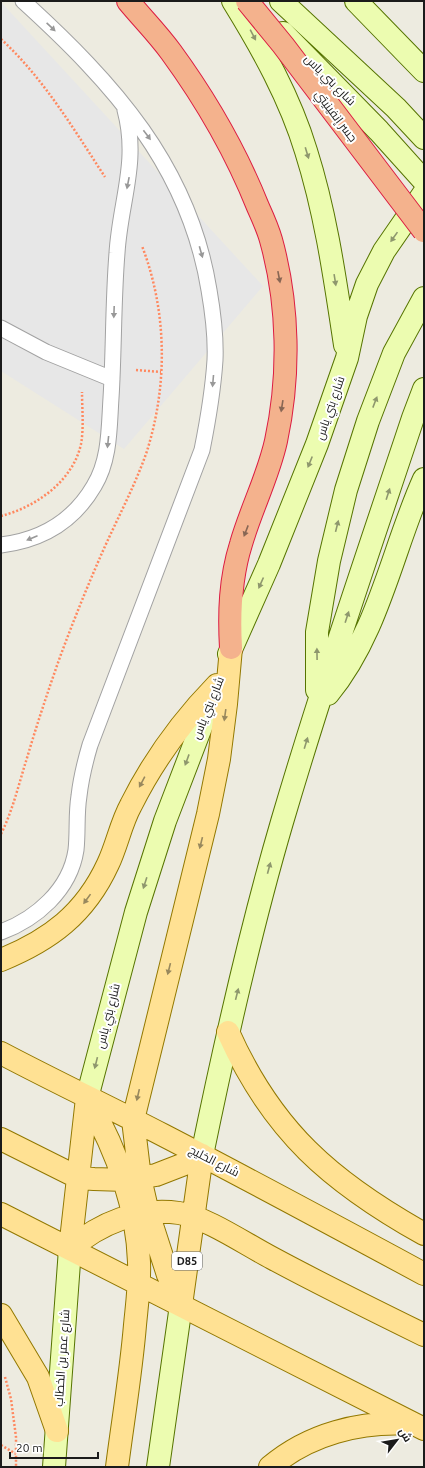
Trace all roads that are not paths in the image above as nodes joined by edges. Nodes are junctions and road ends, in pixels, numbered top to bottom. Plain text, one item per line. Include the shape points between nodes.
1 (23, 1) edge
2 (128, 1) edge
3 (233, 1) edge
4 (247, 1) edge
5 (281, 1) edge
6 (356, 1) edge
7 (424, 71) edge
8 (123, 103) junction
9 (424, 138) edge
10 (424, 181) edge
11 (424, 193) edge
12 (424, 231) edge
13 (424, 298) edge
14 (1, 328) edge
15 (347, 358) junction
16 (112, 384) junction
17 (424, 389) edge
18 (424, 479) edge
19 (1, 545) edge
20 (231, 648) junction
21 (217, 685) junction
22 (318, 707) junction
23 (1, 932) edge
24 (1, 960) edge
25 (228, 1032) junction
26 (1, 1053) edge
27 (87, 1098) junction
28 (133, 1120) junction
29 (1, 1140) edge
30 (202, 1155) junction
31 (79, 1178) junction
32 (132, 1179) junction
33 (1, 1214) edge
34 (141, 1214) junction
35 (194, 1216) junction
36 (424, 1234) edge
37 (70, 1249) junction
38 (424, 1274) edge
39 (139, 1285) junction
40 (181, 1305) junction
41 (1, 1315) edge
42 (424, 1335) edge
43 (420, 1427) edge
44 (57, 1430) junction
45 (54, 1467) edge
46 (117, 1467) edge
47 (158, 1467) edge
48 (270, 1467) edge

1 -> 8 lane via 88,63
2 -> 20 highway via 170,51 211,111 245,174 271,239 280,278 285,319 283,401 265,481 234,569 230,595
3 -> 15 main road via 281,87 306,150 326,226
4 - 10 main road, شارع بني ياس via 371,122
4 - 12 highway, جسر إنفينيتي, bridge
5 - 9 main road via 391,103
6 - 7 main road
8 -> 16 lane via 130,128 131,154 117,253
8 -> 23 lane via 151,140 174,180 201,251 213,313 215,359 211,405 202,450 90,745 78,797 76,852 67,878 51,902
11 -> 15 main road, شارع بني ياس via 384,251 367,284 356,316
22 -> 13 main road via 317,632 329,561 346,490 368,421 394,353
14 - 16 lane
15 -> 20 main road, شارع بني ياس via 317,444 272,557
16 -> 19 lane via 106,457 95,486 76,511 52,530 23,542
22 -> 17 main road, D85
18 - 22 main road via 366,632 349,665
20 - 21 main road, شارع بني ياس
20 -> 28 main road via 219,760 208,814
21 -> 24 main road via 172,736 147,774 129,807 108,863 86,902 54,933 35,946
21 -> 27 main road, شارع بني ياس via 165,821 136,912
25 -> 22 main road, D85 via 281,823
25 - 30 main road, D85
25 - 36 main road via 265,1101 306,1150 348,1187
26 - 27 main road, شارع الخليج
27 - 28 main road, شارع الخليج
27 - 31 main road, شارع بني ياس
27 - 32 main road
28 - 30 main road, شارع الخليج
28 - 32 main road
29 - 31 main road
30 - 32 main road via 172,1169
30 - 35 main road, D85
30 - 38 main road, شارع الخليج
31 - 32 main road
31 - 37 main road, شارع بني ياس
32 - 34 main road
33 - 37 main road
34 - 35 main road via 163,1212
34 - 37 main road via 100,1227
34 - 39 main road
34 - 40 main road
35 - 40 main road, D85
35 - 42 main road via 352,1300
37 - 39 main road
37 - 44 main road, شارع عمر بن الخطاب
39 - 40 main road
39 - 46 main road
40 - 43 main road
40 - 47 main road
41 - 44 main road via 38,1378
43 - 48 main road via 390,1423 338,1430 290,1451
44 - 45 main road, شارع عمر بن الخطاب

